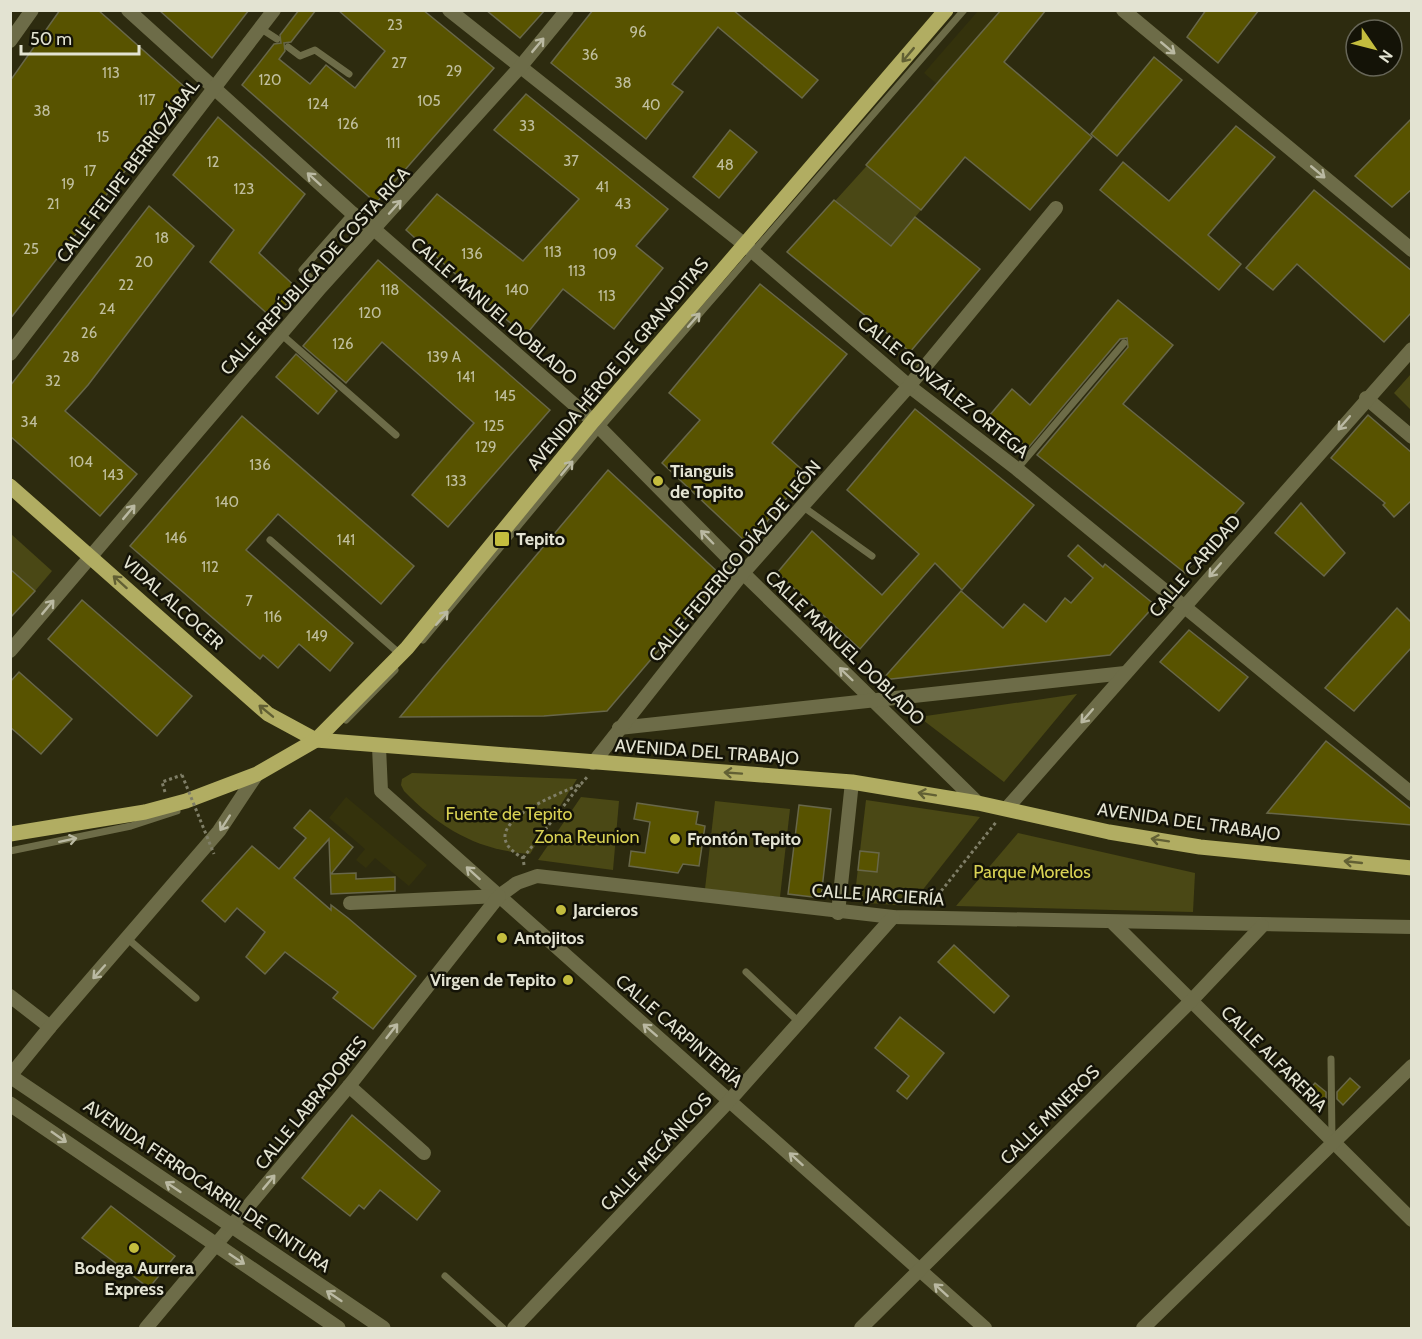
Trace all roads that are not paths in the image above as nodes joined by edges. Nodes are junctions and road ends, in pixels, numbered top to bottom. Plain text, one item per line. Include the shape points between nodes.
1 (32, 10) edge
2 (128, 10) edge
3 (274, 10) edge
4 (449, 10) edge
5 (946, 10) edge
6 (964, 10) edge
7 (1122, 10) edge
8 (565, 11) edge
9 (260, 28) junction
10 (277, 39) dead end
11 (10, 41) edge
12 (288, 47) dead end
13 (521, 66) junction
14 (349, 74) dead end
15 (214, 88) junction
16 (1056, 208) dead end
17 (352, 213) junction
18 (375, 230) junction
19 (749, 249) junction
20 (1412, 250) edge
21 (321, 287) junction
22 (281, 334) junction
23 (1124, 343) dead end
24 (1412, 349) edge
25 (10, 354) edge
26 (909, 386) junction
27 (1366, 398) junction
28 (597, 425) junction
29 (396, 435) dead end
30 (1412, 436) edge
31 (1017, 469) junction
32 (10, 486) edge
33 (802, 506) junction
34 (270, 540) dead end
35 (91, 556) junction
36 (872, 556) dead end
37 (743, 573) junction
38 (1184, 606) junction
39 (10, 651) edge
40 (401, 655) junction
41 (1125, 673) junction
42 (875, 702) junction
43 (619, 728) junction
44 (320, 740) junction
45 (379, 747) junction
46 (596, 763) junction
47 (254, 779) junction
48 (852, 782) junction
49 (1412, 795) edge
50 (978, 803) junction
51 (1007, 808) junction
52 (10, 834) edge
53 (10, 851) edge
54 (1412, 868) edge
55 (499, 896) junction
56 (350, 903) dead end
57 (838, 913) junction
58 (892, 917) junction
59 (1113, 923) junction
60 (1262, 926) junction
61 (1412, 927) edge
62 (128, 939) junction
63 (746, 972) dead end
64 (10, 996) edge
65 (195, 998) dead end
66 (1191, 1001) junction
67 (800, 1023) junction
68 (50, 1026) junction
69 (1331, 1059) dead end
70 (1412, 1066) edge
71 (11, 1076) edge
72 (349, 1086) junction
73 (730, 1100) junction
74 (10, 1104) edge
75 (1332, 1144) junction
76 (424, 1154) dead end
77 (1412, 1220) edge
78 (232, 1227) junction
79 (217, 1246) junction
80 (919, 1270) junction
81 (446, 1276) dead end
82 (146, 1329) edge
83 (338, 1329) edge
84 (383, 1329) edge
85 (503, 1329) edge
86 (514, 1329) edge
87 (861, 1329) edge
88 (985, 1329) edge
89 (1143, 1329) edge

1 - 11 street
2 - 15 street, CALLE MANUEL DOBLADO
3 - 9 street, CALLE FELIPE BERRIOZÁBAL
4 - 13 street, CALLE GONZÁLEZ ORTEGA
5 -> 19 main road, AVENIDA HÉROE DE GRANADITAS
6 - 19 lane
7 -> 20 street
13 -> 8 street, CALLE REPÚBLICA DE COSTA RICA
9 - 10 lane
9 - 15 street, CALLE FELIPE BERRIOZÁBAL
12 - 14 lane via 300,56 315,50
18 -> 13 street, CALLE REPÚBLICA DE COSTA RICA
13 - 19 street, CALLE GONZÁLEZ ORTEGA
17 -> 15 street, CALLE MANUEL DOBLADO
15 - 25 street, CALLE FELIPE BERRIOZÁBAL
16 - 26 street, CALLE FEDERICO DÍAZ DE LEÓN
17 - 18 street, CALLE MANUEL DOBLADO
17 - 21 lane via 302,270
18 - 21 street, CALLE REPÚBLICA DE COSTA RICA
18 - 28 street, CALLE MANUEL DOBLADO
19 - 26 street, CALLE GONZÁLEZ ORTEGA
19 - 28 main road, AVENIDA HÉROE DE GRANADITAS
21 - 22 street, CALLE REPÚBLICA DE COSTA RICA
22 - 29 lane
35 -> 22 street, CALLE REPÚBLICA DE COSTA RICA
23 - 31 lane
24 - 27 street, CALLE CARIDAD
26 - 31 street, CALLE GONZÁLEZ ORTEGA
26 - 33 street, CALLE FEDERICO DÍAZ DE LEÓN
27 - 30 street
27 -> 38 street, CALLE CARIDAD
37 -> 28 street, CALLE MANUEL DOBLADO
28 - 40 main road, AVENIDA HÉROE DE GRANADITAS
44 -> 28 lane via 384,683 444,616
31 - 38 street, CALLE GONZÁLEZ ORTEGA
32 - 35 main road, VIDAL ALCOCER
33 - 36 lane
33 - 37 street, CALLE FEDERICO DÍAZ DE LEÓN
34 - 40 lane
39 -> 35 street, CALLE REPÚBLICA DE COSTA RICA
44 -> 35 main road, VIDAL ALCOCER via 268,714
42 -> 37 street, CALLE MANUEL DOBLADO
37 - 43 street, CALLE FEDERICO DÍAZ DE LEÓN
38 - 41 street, CALLE CARIDAD
38 - 49 street, CALLE GONZÁLEZ ORTEGA
40 - 44 main road, AVENIDA HÉROE DE GRANADITAS
41 - 42 street
41 -> 51 street, CALLE CARIDAD
42 - 43 street
42 - 50 street, CALLE MANUEL DOBLADO
43 - 46 street, CALLE FEDERICO DÍAZ DE LEÓN
44 - 45 main road, AVENIDA DEL TRABAJO
44 - 47 main road
45 - 46 main road, AVENIDA DEL TRABAJO
55 -> 45 street, CALLE CARPINTERÍA via 381,791
48 -> 46 main road, AVENIDA DEL TRABAJO
47 - 52 main road via 144,812
53 -> 47 lane via 131,826
47 -> 62 street via 219,831
50 -> 48 main road, AVENIDA DEL TRABAJO
48 - 57 street
50 - 51 main road, AVENIDA DEL TRABAJO
54 -> 51 main road, AVENIDA DEL TRABAJO via 1200,847 1109,832
55 - 56 street
55 - 57 street, CALLE JARCIERÍA via 537,876
72 -> 55 street, CALLE LABRADORES
73 -> 55 street, CALLE CARPINTERÍA
57 - 58 street, CALLE JARCIERÍA
58 - 59 street, CALLE JARCIERÍA
58 - 67 street, CALLE MECÁNICOS
59 - 60 street, CALLE JARCIERÍA
59 - 66 street, CALLE ALFARERIA
60 - 61 street, CALLE JARCIERÍA
60 - 66 street, CALLE MINEROS
62 - 65 lane
62 -> 68 street
63 - 67 lane
64 - 68 street
66 - 75 street, CALLE ALFARERIA
66 - 80 street, CALLE MINEROS
67 - 73 street, CALLE MECÁNICOS
68 - 71 street
69 - 75 lane
70 - 75 street
78 -> 71 street, AVENIDA FERROCARRIL DE CINTURA
72 - 76 street
78 -> 72 street, CALLE LABRADORES
80 -> 73 street, CALLE CARPINTERÍA
73 - 86 street, CALLE MECÁNICOS
74 -> 79 street
75 - 77 street, CALLE ALFARERIA
75 - 89 street
78 - 79 street, CALLE LABRADORES
84 -> 78 street, AVENIDA FERROCARRIL DE CINTURA
79 - 82 street, CALLE LABRADORES
79 -> 83 street
80 - 87 street, CALLE MINEROS
88 -> 80 street, CALLE CARPINTERÍA
81 - 85 lane

